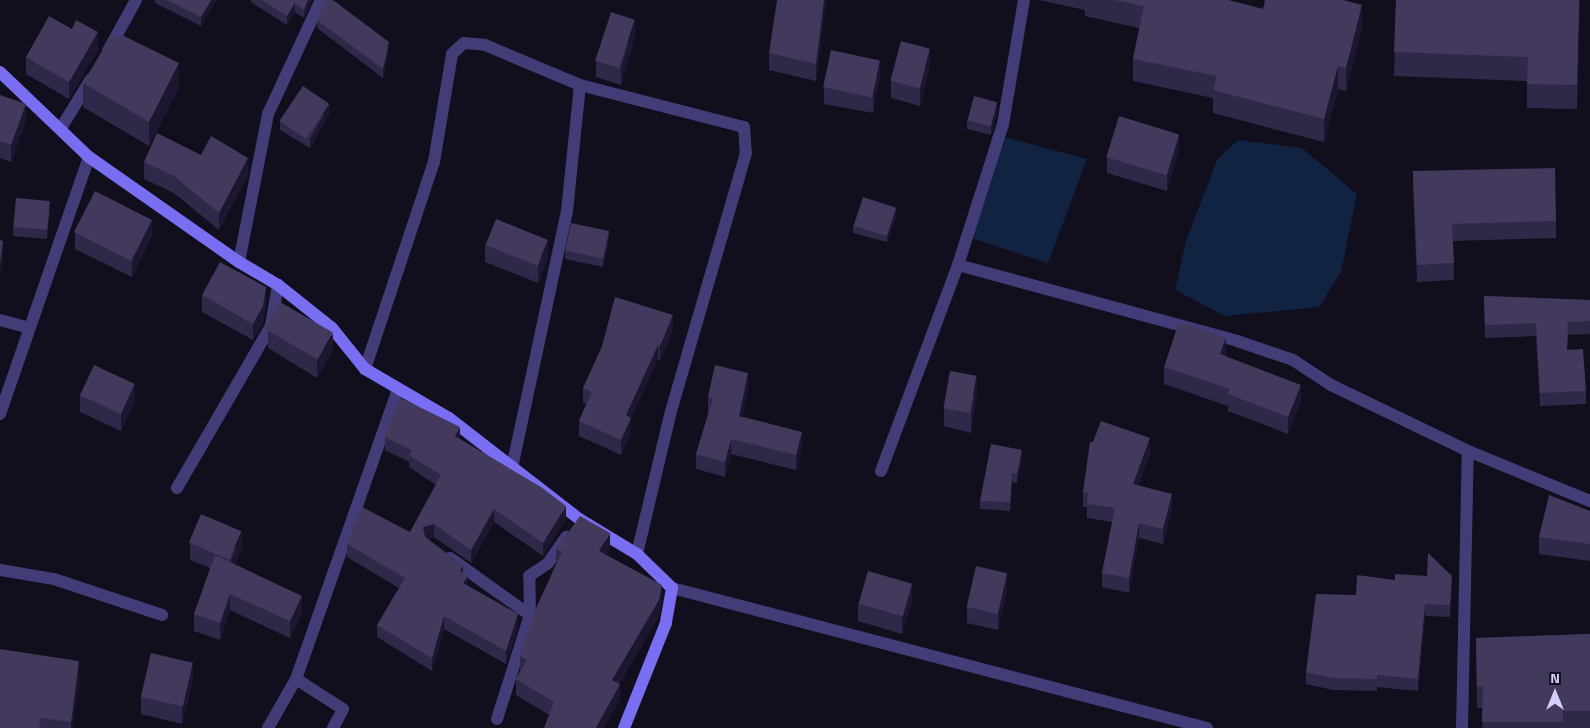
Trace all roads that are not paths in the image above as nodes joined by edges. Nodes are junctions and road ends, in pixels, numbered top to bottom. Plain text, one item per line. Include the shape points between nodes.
1 (136, 0) edge
2 (321, 0) edge
3 (1024, 0) edge
4 (0, 72) edge
5 (580, 85) junction
6 (62, 128) junction
7 (89, 157) junction
8 (239, 262) junction
9 (958, 265) junction
10 (278, 285) junction
11 (0, 320) edge
12 (29, 328) junction
13 (365, 370) junction
14 (398, 389) junction
15 (0, 414) edge
16 (1468, 451) junction
17 (512, 468) junction
18 (881, 471) dead end
19 (177, 488) dead end
20 (1590, 501) edge
21 (579, 519) junction
22 (437, 549) edge
23 (637, 554) junction
24 (0, 570) edge
25 (672, 588) junction
26 (162, 614) dead end
27 (530, 615) junction
28 (296, 679) junction
29 (497, 719) dead end
30 (268, 728) edge
31 (333, 728) edge
32 (624, 728) edge
33 (1207, 728) edge
34 (1462, 728) edge

1 - 6 street
2 - 8 street via 268,114
3 - 9 street via 1003,124
4 - 6 street
5 - 13 street via 485,45 464,43 452,54 434,162
5 - 17 street via 567,212
5 - 23 street via 744,127 746,153 671,411
6 - 7 street
7 - 8 street
7 - 12 street
8 - 10 street
9 - 16 street via 1237,341 1293,360 1330,385
9 - 18 street
10 - 13 street via 332,328
10 - 19 street via 271,326
11 - 12 street
12 - 15 street
13 - 14 street
14 - 17 street via 449,418
14 - 28 street
16 - 20 street
16 - 34 street
17 - 21 street
21 - 23 street
21 - 27 street via 548,563 529,576
22 - 27 street
23 - 25 street
24 - 26 street via 54,579
25 - 32 street via 666,623
25 - 33 street
27 - 29 street
28 - 30 street
28 - 31 street via 343,709

